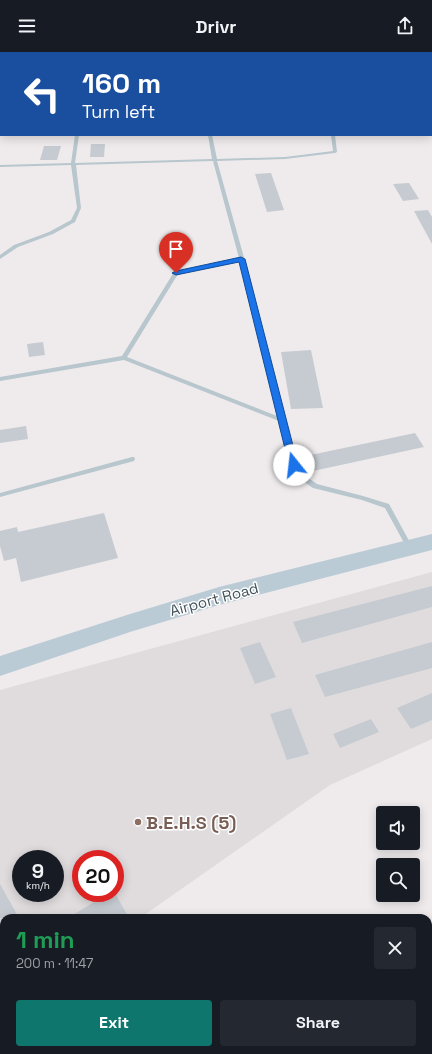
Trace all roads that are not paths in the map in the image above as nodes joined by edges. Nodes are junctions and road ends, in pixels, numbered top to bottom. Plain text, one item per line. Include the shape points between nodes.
1 (77, 136) edge
2 (210, 136) edge
3 (333, 136) edge
4 (214, 159) junction
5 (73, 163) junction
6 (0, 166) edge
7 (0, 257) edge
8 (241, 259) junction
9 (124, 358) junction
10 (0, 379) edge
11 (282, 420) junction
12 (132, 459) dead end
13 (0, 495) edge
14 (432, 542) edge
15 (410, 548) junction
16 (0, 666) edge

1 - 5 lane
2 - 4 lane
3 - 4 lane via 335,152 285,158
4 - 5 lane
4 - 8 lane
5 - 6 lane
5 - 7 lane via 79,208 73,221 51,233 16,246
8 - 9 lane via 176,273
8 - 11 lane
9 - 10 lane
9 - 11 lane
11 - 15 lane via 294,465 302,477 315,486 387,506
12 - 13 lane
14 - 15 main road, Airport Road
15 - 16 main road, Airport Road via 204,601

